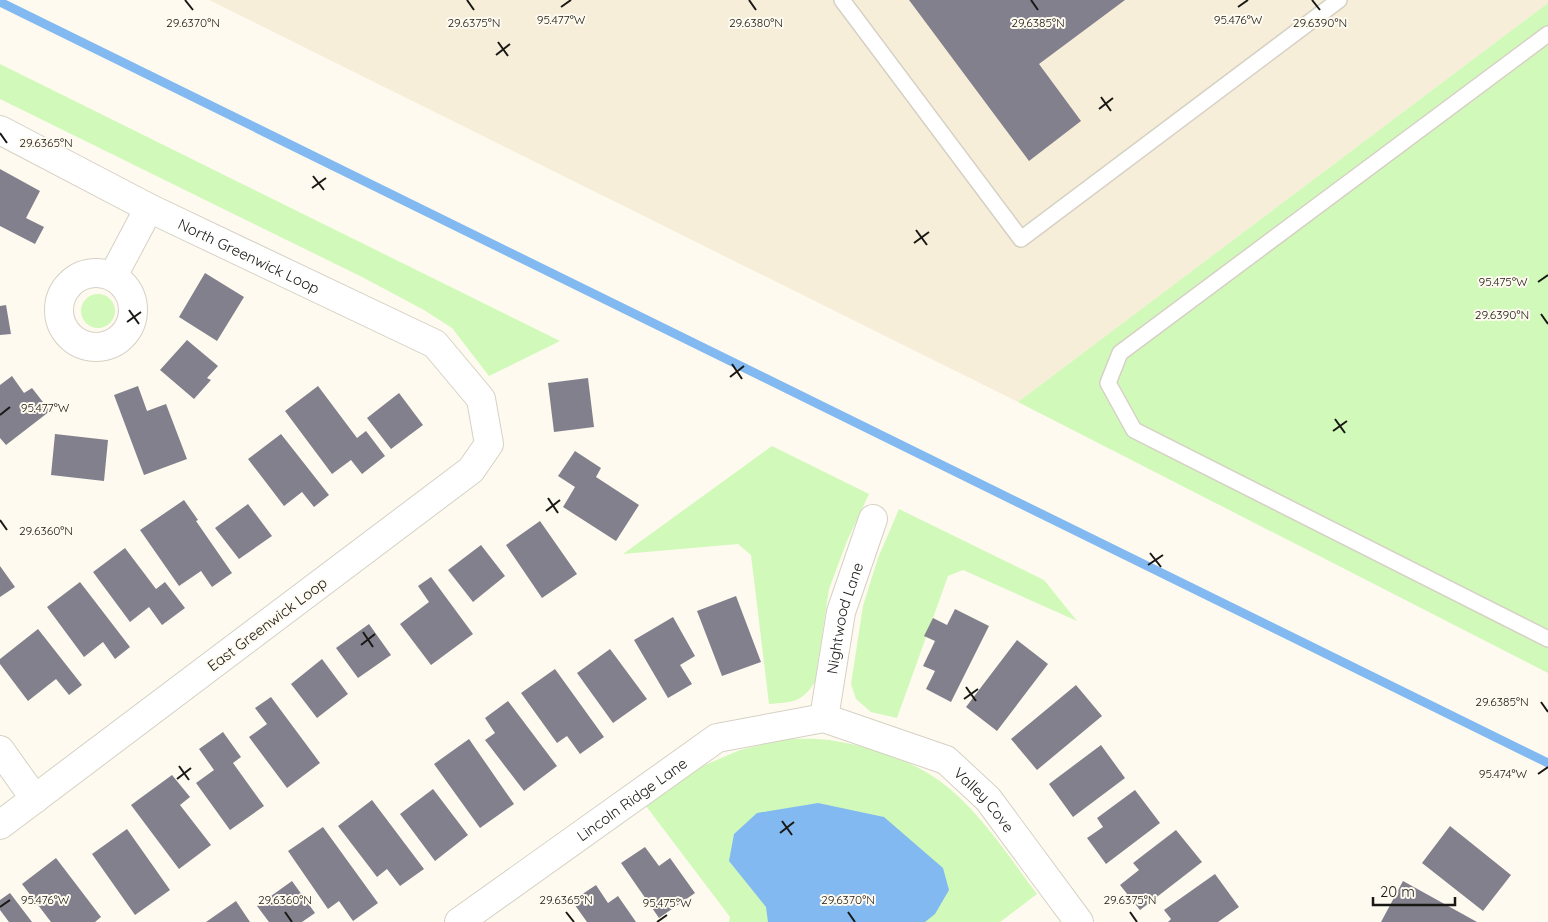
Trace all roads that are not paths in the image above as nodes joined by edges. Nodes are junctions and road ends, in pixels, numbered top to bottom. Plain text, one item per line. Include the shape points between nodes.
1 (842, 0) edge
2 (1339, 0) edge
3 (1548, 34) edge
4 (0, 130) edge
5 (149, 208) junction
6 (113, 276) dead end
7 (481, 399) joint
8 (873, 519) dead end
9 (1548, 639) edge
10 (824, 718) junction
11 (0, 750) edge
12 (35, 799) junction
13 (0, 825) edge
14 (459, 922) edge
15 (1079, 922) edge

1 - 2 lane via 1022,239
3 - 9 lane via 1120,353 1108,383 1134,430
4 - 5 street, North Greenwick Loop
5 - 6 street
5 - 7 street, North Greenwick Loop via 435,344
7 - 12 street, East Greenwick Loop via 489,444 471,470
8 - 10 street, Nightwood Lane via 841,612
10 - 14 street, Lincoln Ridge Lane via 717,738
10 - 15 street, Valley Cove via 946,760 988,799
11 - 12 street
12 - 13 street, East Greenwick Loop

